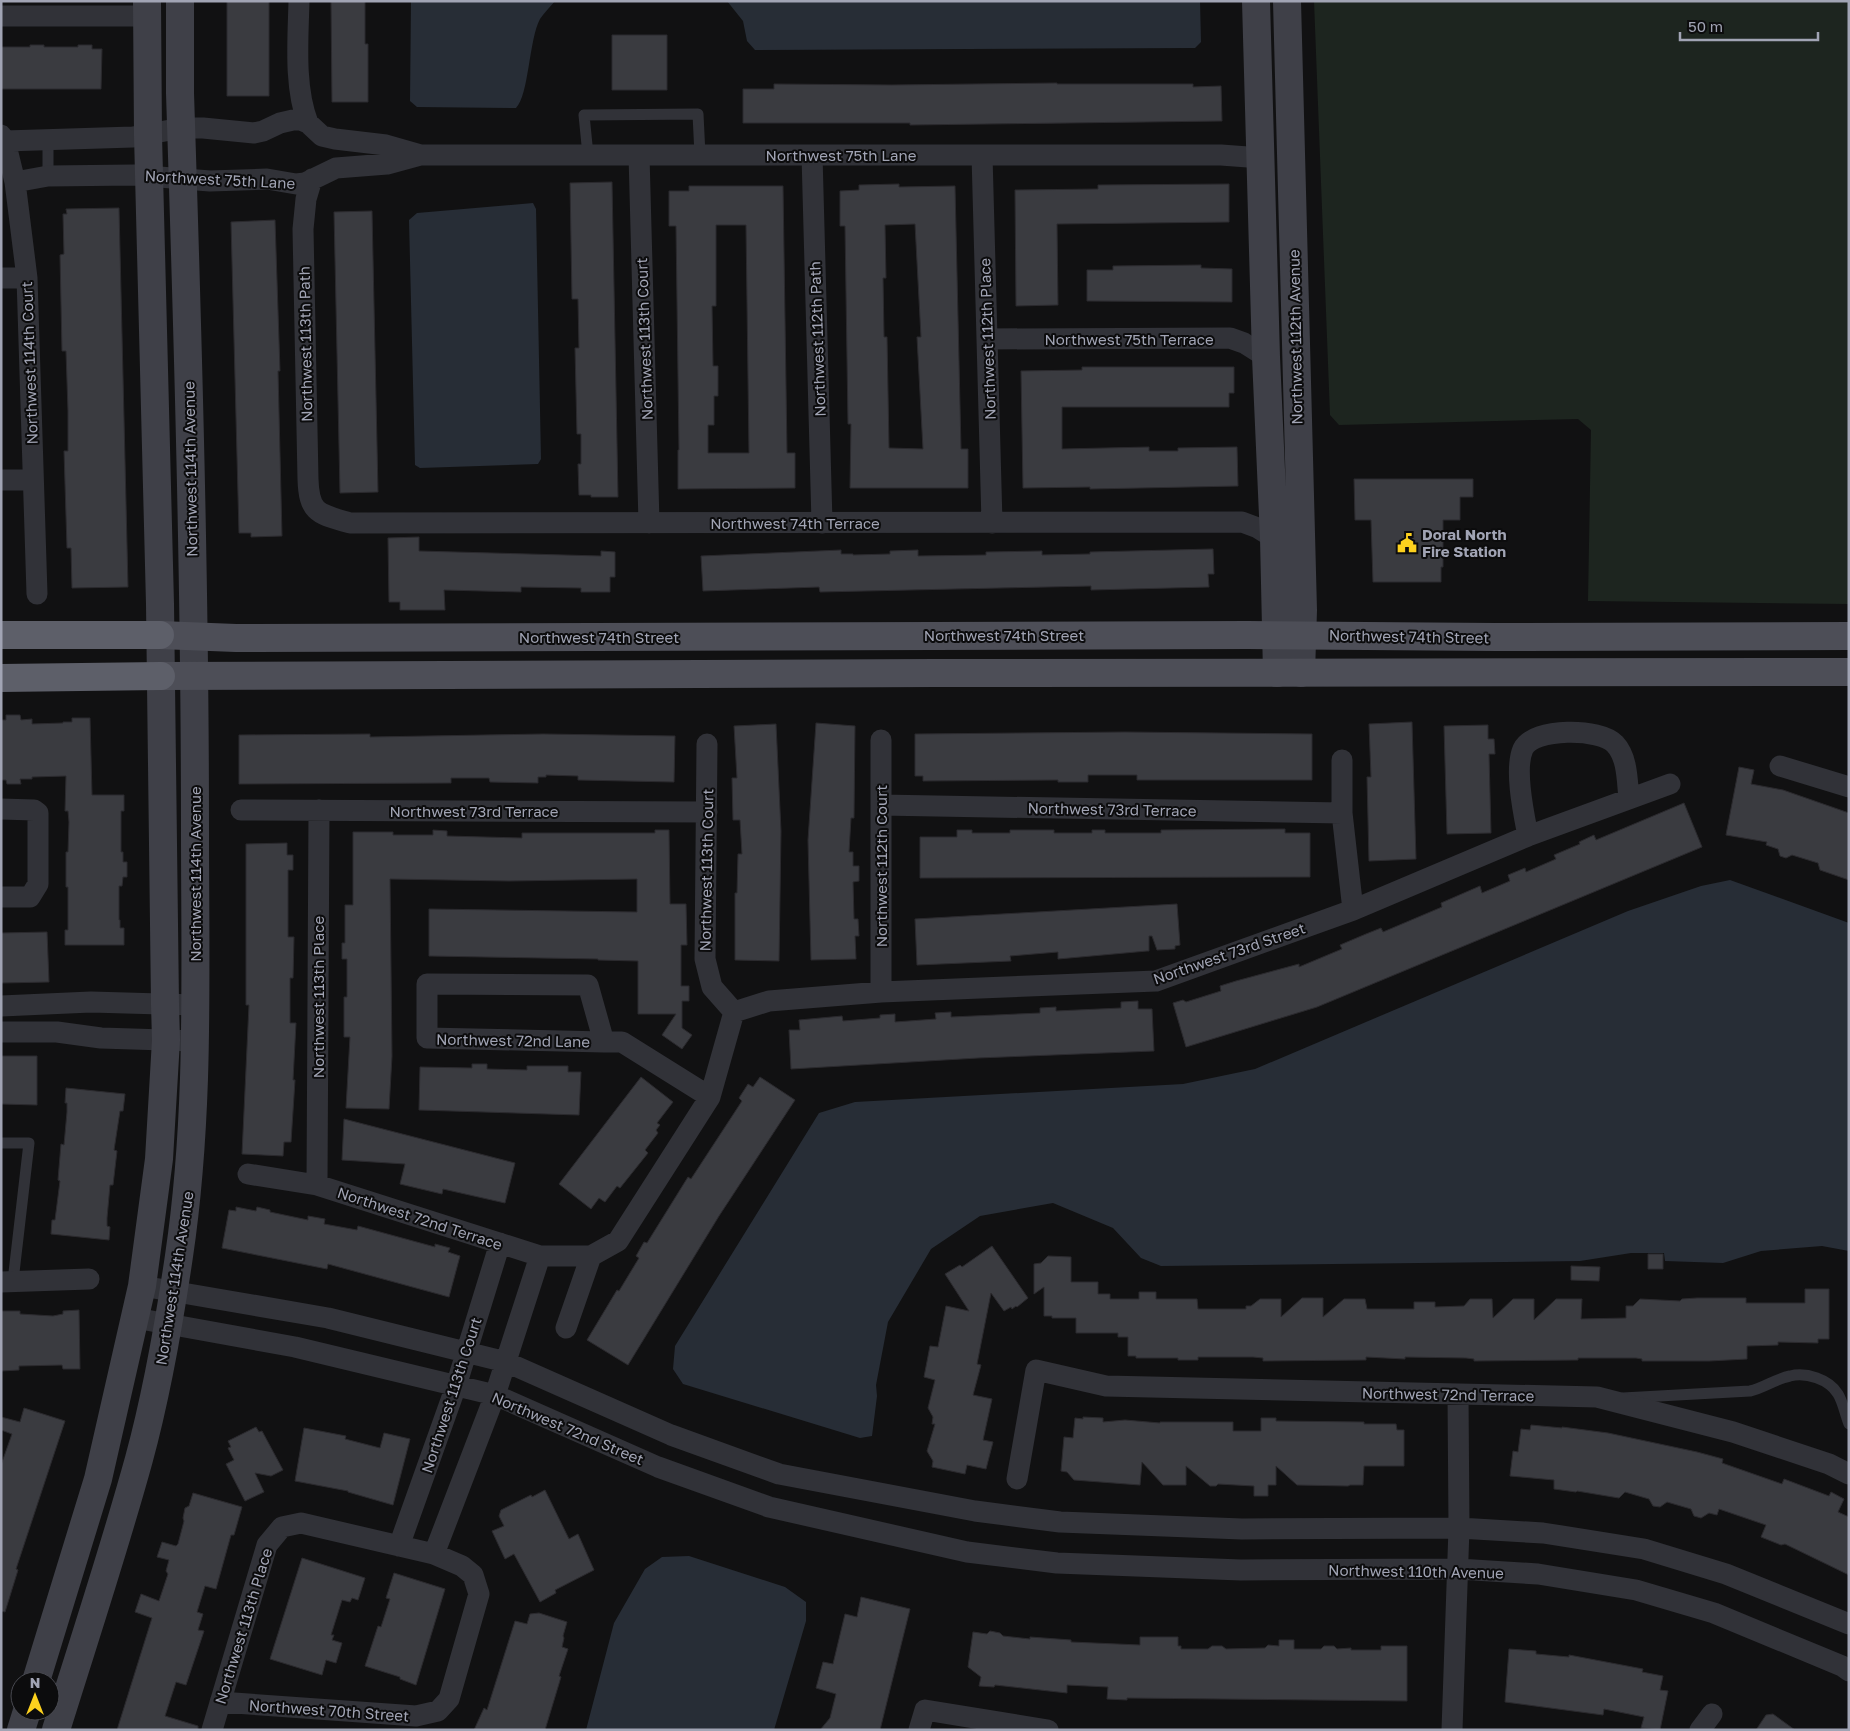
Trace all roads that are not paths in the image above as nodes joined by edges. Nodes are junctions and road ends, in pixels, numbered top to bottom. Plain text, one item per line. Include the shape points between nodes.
1 (180, 1) edge
2 (299, 1) edge
3 (1256, 1) edge
4 (1286, 1) edge
5 (147, 9) edge
6 (1, 16) edge
7 (181, 128) junction
8 (315, 130) junction
9 (1290, 131) junction
10 (148, 135) junction
11 (3, 138) edge
12 (48, 139) junction
13 (421, 155) junction
14 (588, 155) junction
15 (639, 155) junction
16 (700, 155) junction
17 (812, 155) junction
18 (982, 155) junction
19 (1260, 155) junction
20 (48, 176) junction
21 (149, 176) junction
22 (315, 177) junction
23 (182, 179) junction
24 (15, 182) junction
25 (1, 278) edge
26 (27, 278) junction
27 (987, 339) junction
28 (1266, 357) junction
29 (1, 480) edge
30 (33, 480) junction
31 (314, 509) joint
32 (649, 523) junction
33 (822, 523) junction
34 (992, 523) junction
35 (1274, 538) junction
36 (36, 594) dead end
37 (1, 635) edge
38 (160, 635) junction
39 (1290, 635) junction
40 (194, 636) junction
41 (1849, 636) edge
42 (1849, 672) edge
43 (1289, 673) junction
44 (160, 676) junction
45 (194, 676) junction
46 (1, 678) edge
47 (882, 740) dead end
48 (707, 744) dead end
49 (1342, 760) dead end
50 (1780, 766) dead end
51 (1670, 784) dead end
52 (1849, 787) edge
53 (1629, 799) junction
54 (881, 805) junction
55 (1, 809) edge
56 (241, 810) dead end
57 (319, 810) junction
58 (707, 812) junction
59 (1342, 813) junction
60 (1528, 836) junction
61 (1, 897) edge
62 (1353, 910) junction
63 (882, 992) junction
64 (165, 1004) junction
65 (1, 1006) edge
66 (196, 1006) junction
67 (734, 1012) junction
68 (1, 1032) edge
69 (166, 1040) junction
70 (196, 1041) junction
71 (604, 1042) junction
72 (710, 1097) junction
73 (1, 1143) edge
74 (248, 1174) dead end
75 (317, 1185) junction
76 (500, 1244) junction
77 (540, 1256) junction
78 (591, 1256) junction
79 (88, 1279) dead end
80 (7, 1281) edge
81 (142, 1286) junction
82 (174, 1292) junction
83 (303, 1314) junction
84 (135, 1318) junction
85 (169, 1324) junction
86 (566, 1328) dead end
87 (295, 1346) junction
88 (466, 1352) junction
89 (506, 1362) junction
90 (456, 1386) junction
91 (1458, 1394) junction
92 (495, 1395) junction
93 (1603, 1399) junction
94 (1849, 1424) edge
95 (1849, 1474) edge
96 (1017, 1479) dead end
97 (1459, 1528) junction
98 (399, 1546) junction
99 (967, 1552) joint
100 (434, 1554) junction
101 (1458, 1569) junction
102 (1849, 1624) edge
103 (39, 1671) edge
104 (1849, 1671) edge
105 (220, 1702) junction
106 (922, 1720) edge
107 (56, 1730) edge
108 (212, 1730) edge
109 (1048, 1730) edge
110 (1452, 1730) edge

1 - 7 street, Northwest 114th Avenue
2 - 8 street, Northwest 113th Path via 300,89 304,114
3 - 19 street, Northwest 112th Avenue
4 - 9 street, Northwest 112th Avenue
5 - 6 street
5 - 10 street, Northwest 114th Avenue
7 - 8 street, Northwest 75th Lane via 254,133 288,121 302,120
7 - 10 street, Northwest 75th Lane
7 - 23 street, Northwest 114th Avenue
8 - 13 street, Northwest 75th Lane via 335,139 386,145
8 - 22 street, Northwest 113th Path via 326,153 322,170
9 - 19 street via 1269,152
9 - 39 street, Northwest 112th Avenue
10 - 12 street, Northwest 75th Lane
10 - 21 street, Northwest 114th Avenue
11 - 12 street, Northwest 75th Lane
11 - 24 street, Northwest 114th Court
12 - 20 lane
13 - 14 street, Northwest 75th Lane
13 - 22 street, Northwest 75th Lane via 387,164 336,168
14 - 15 street, Northwest 75th Lane
14 - 16 lane via 584,115 688,114 698,114
15 - 16 street, Northwest 75th Lane
15 - 32 street, Northwest 113th Court
16 - 17 street, Northwest 75th Lane
17 - 18 street, Northwest 75th Lane
17 - 33 street, Northwest 112th Path
18 - 19 street, Northwest 75th Lane
18 - 27 street, Northwest 112th Place
19 - 28 street, Northwest 112th Avenue
20 - 21 street, Northwest 75th Lane
20 - 24 street, Northwest 75th Lane
21 - 23 street, Northwest 75th Lane
21 - 38 street, Northwest 114th Avenue
22 - 23 street, Northwest 75th Lane via 296,184 267,178
22 - 31 street, Northwest 113th Path via 306,199 302,229 308,498
23 - 40 street, Northwest 114th Avenue
24 - 26 street, Northwest 114th Court
25 - 26 street
26 - 30 street, Northwest 114th Court
27 - 28 street, Northwest 75th Terrace via 1230,338
27 - 34 street, Northwest 112th Place
28 - 35 street, Northwest 112th Avenue
29 - 30 street
30 - 36 street, Northwest 114th Court
31 - 32 street, Northwest 74th Terrace via 327,517 350,523
32 - 33 street, Northwest 74th Terrace
33 - 34 street, Northwest 74th Terrace
34 - 35 street, Northwest 74th Terrace via 1238,522 1249,524
35 - 39 street, Northwest 112th Avenue
37 - 38 highway
38 - 40 main road, Northwest 74th Street
38 - 44 street, Northwest 114th Avenue
39 - 40 main road, Northwest 74th Street
39 - 41 main road, Northwest 74th Street
39 - 43 street, Northwest 112th Avenue
40 - 45 street, Northwest 114th Avenue
42 - 43 main road
43 - 45 main road
44 - 45 main road
44 - 46 highway
44 - 64 street, Northwest 114th Avenue
45 - 66 street, Northwest 114th Avenue
47 - 54 street, Northwest 112th Court
48 - 58 street, Northwest 113th Court
49 - 59 street
50 - 52 street
51 - 53 street, Northwest 73rd Street
53 - 60 street, Northwest 73rd Street
53 - 60 street via 1626,766 1614,742 1574,732 1540,736 1524,747 1520,759
54 - 59 street, Northwest 73rd Terrace
54 - 63 street, Northwest 112th Court
55 - 61 street via 34,810 38,813 38,884 30,897
56 - 57 street, Northwest 73rd Terrace
57 - 58 street, Northwest 73rd Terrace
57 - 75 street, Northwest 113th Place
58 - 67 street, Northwest 113th Court via 705,959 712,987
59 - 62 street
60 - 62 street, Northwest 73rd Street
62 - 63 street, Northwest 73rd Street via 1156,981
63 - 67 street, Northwest 73rd Street via 769,1001
64 - 65 street via 91,1002
64 - 66 street
64 - 69 street, Northwest 114th Avenue
66 - 70 street, Northwest 114th Avenue
67 - 72 street
68 - 69 street via 57,1032 101,1038
69 - 70 street
69 - 81 street, Northwest 114th Avenue via 159,1159
70 - 82 street, Northwest 114th Avenue via 190,1161
71 - 71 street, Northwest 72nd Lane via 427,1038 427,984 588,985
71 - 72 street, Northwest 72nd Lane via 622,1042
72 - 78 street via 618,1241
73 - 80 lane via 29,1142
74 - 75 street, Northwest 72nd Terrace
75 - 76 street, Northwest 72nd Terrace
76 - 77 street, Northwest 72nd Terrace
76 - 88 street, Northwest 113th Court
77 - 78 street, Northwest 72nd Terrace
77 - 89 street
78 - 86 street
79 - 80 street
81 - 82 street
81 - 84 street, Northwest 114th Avenue
82 - 83 street
82 - 85 street, Northwest 114th Avenue
83 - 87 street
83 - 88 street
84 - 85 street, Northwest 72nd Street
84 - 103 street, Northwest 114th Avenue via 98,1479
85 - 87 street, Northwest 72nd Street
85 - 107 street, Northwest 114th Avenue via 139,1458
87 - 90 street, Northwest 72nd Street
88 - 89 street
88 - 90 street, Northwest 113th Court
89 - 92 street
89 - 97 street via 671,1435 779,1474 975,1512 1060,1522 1223,1528
90 - 92 street, Northwest 72nd Street
90 - 98 street, Northwest 113th Court
91 - 93 street, Northwest 72nd Terrace
91 - 96 street, Northwest 72nd Terrace via 1106,1386 1036,1370
91 - 97 street
92 - 99 street, Northwest 72nd Street via 658,1467 769,1507
92 - 100 street
93 - 94 lane via 1750,1391 1790,1376 1805,1375 1819,1378 1838,1394
93 - 95 street, Northwest 72nd Terrace via 1733,1432 1829,1464
97 - 101 street
97 - 102 street via 1543,1534 1644,1549 1726,1574
98 - 100 street
98 - 105 street, Northwest 113th Place via 301,1523 282,1527 267,1545
99 - 101 street, Northwest 110th Avenue via 1057,1564 1241,1570
100 - 105 street, Northwest 70th Street via 462,1566 473,1575 479,1594 449,1699 438,1711 416,1716
101 - 104 street, Northwest 110th Avenue via 1538,1574 1636,1590 1714,1613
101 - 110 street
105 - 108 street, Northwest 113th Place
106 - 109 street

